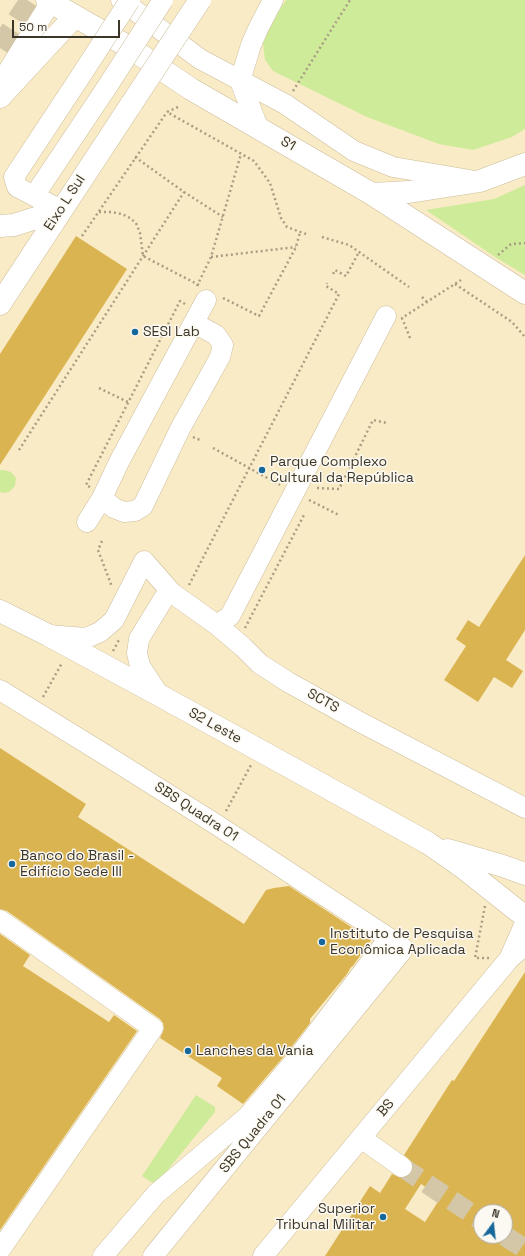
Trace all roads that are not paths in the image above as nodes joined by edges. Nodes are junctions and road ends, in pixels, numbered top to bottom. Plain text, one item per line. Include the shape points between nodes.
1 (121, 0) edge
2 (130, 0) edge
3 (163, 0) edge
4 (200, 0) edge
5 (274, 0) edge
6 (50, 1) edge
7 (75, 16) junction
8 (240, 81) junction
9 (0, 84) edge
10 (0, 97) edge
11 (258, 127) junction
12 (525, 164) edge
13 (480, 181) junction
14 (372, 194) junction
15 (34, 196) junction
16 (61, 210) junction
17 (0, 226) edge
18 (201, 293) road end
19 (525, 293) edge
20 (0, 304) edge
21 (386, 316) dead end
22 (194, 323) junction
23 (97, 493) junction
24 (87, 522) dead end
25 (180, 591) junction
26 (0, 611) edge
27 (216, 625) junction
28 (48, 635) junction
29 (0, 690) edge
30 (158, 695) junction
31 (525, 808) edge
32 (428, 843) junction
33 (525, 874) edge
34 (525, 882) edge
35 (523, 918) edge
36 (0, 920) edge
37 (389, 938) junction
38 (525, 945) edge
39 (502, 958) junction
40 (361, 1138) junction
41 (206, 1150) junction
42 (402, 1168) tunnel mouth
43 (224, 1169) junction
44 (182, 1171) junction
45 (205, 1192) junction
46 (0, 1250) edge
47 (103, 1256) edge
48 (153, 1256) edge
49 (263, 1256) edge

1 - 8 street via 200,59
2 - 15 street, bridge via 14,177 17,187
3 - 15 street, bridge
4 - 16 main road, Eixo L Sul, bridge
5 - 8 street via 251,45
6 - 7 main road, S1
6 - 9 street
7 - 10 main road
7 - 11 main road, S1
8 - 11 street
8 - 13 street via 285,104 354,151 393,167
11 - 14 main road, S1
12 - 13 main road
13 - 14 main road via 409,192
14 - 19 main road, S1
15 - 16 street
16 - 17 main road via 14,225
16 - 20 main road, Eixo L Sul
18 - 22 street
21 - 27 street via 230,616
22 - 23 street via 120,460
22 - 23 street via 216,335 224,345 142,506 135,511 124,512 114,508
23 - 24 street
25 - 27 street, SCTS
25 - 28 street, SCTS via 144,561 114,620 100,632 86,638
25 - 30 street via 164,598 139,639 137,653 140,666
26 - 28 main road, S2 Leste
27 - 31 street, SCTS via 260,664 288,682
28 - 30 main road, S2 Leste
29 - 37 street, SBS Quadra 01 via 197,813
30 - 32 main road, S2 Leste
32 - 33 main road, S2 Leste
32 - 35 main road, S2 Leste via 461,866
34 - 35 main road via 518,888 514,899
35 - 39 street, BS
36 - 46 street via 153,1028
37 - 41 street, SBS Quadra 01 via 295,1061 259,1103
37 - 43 street, SBS Quadra 01 via 402,948 402,951
38 - 39 street, BS
39 - 40 street, BS
40 - 42 street
40 - 49 street, BS
41 - 43 street via 205,1158
41 - 44 street, SBS Quadra 01
43 - 45 street, SBS Quadra 01
44 - 45 street
44 - 47 street, SBS Quadra 01 via 156,1194
45 - 48 street, SBS Quadra 01

